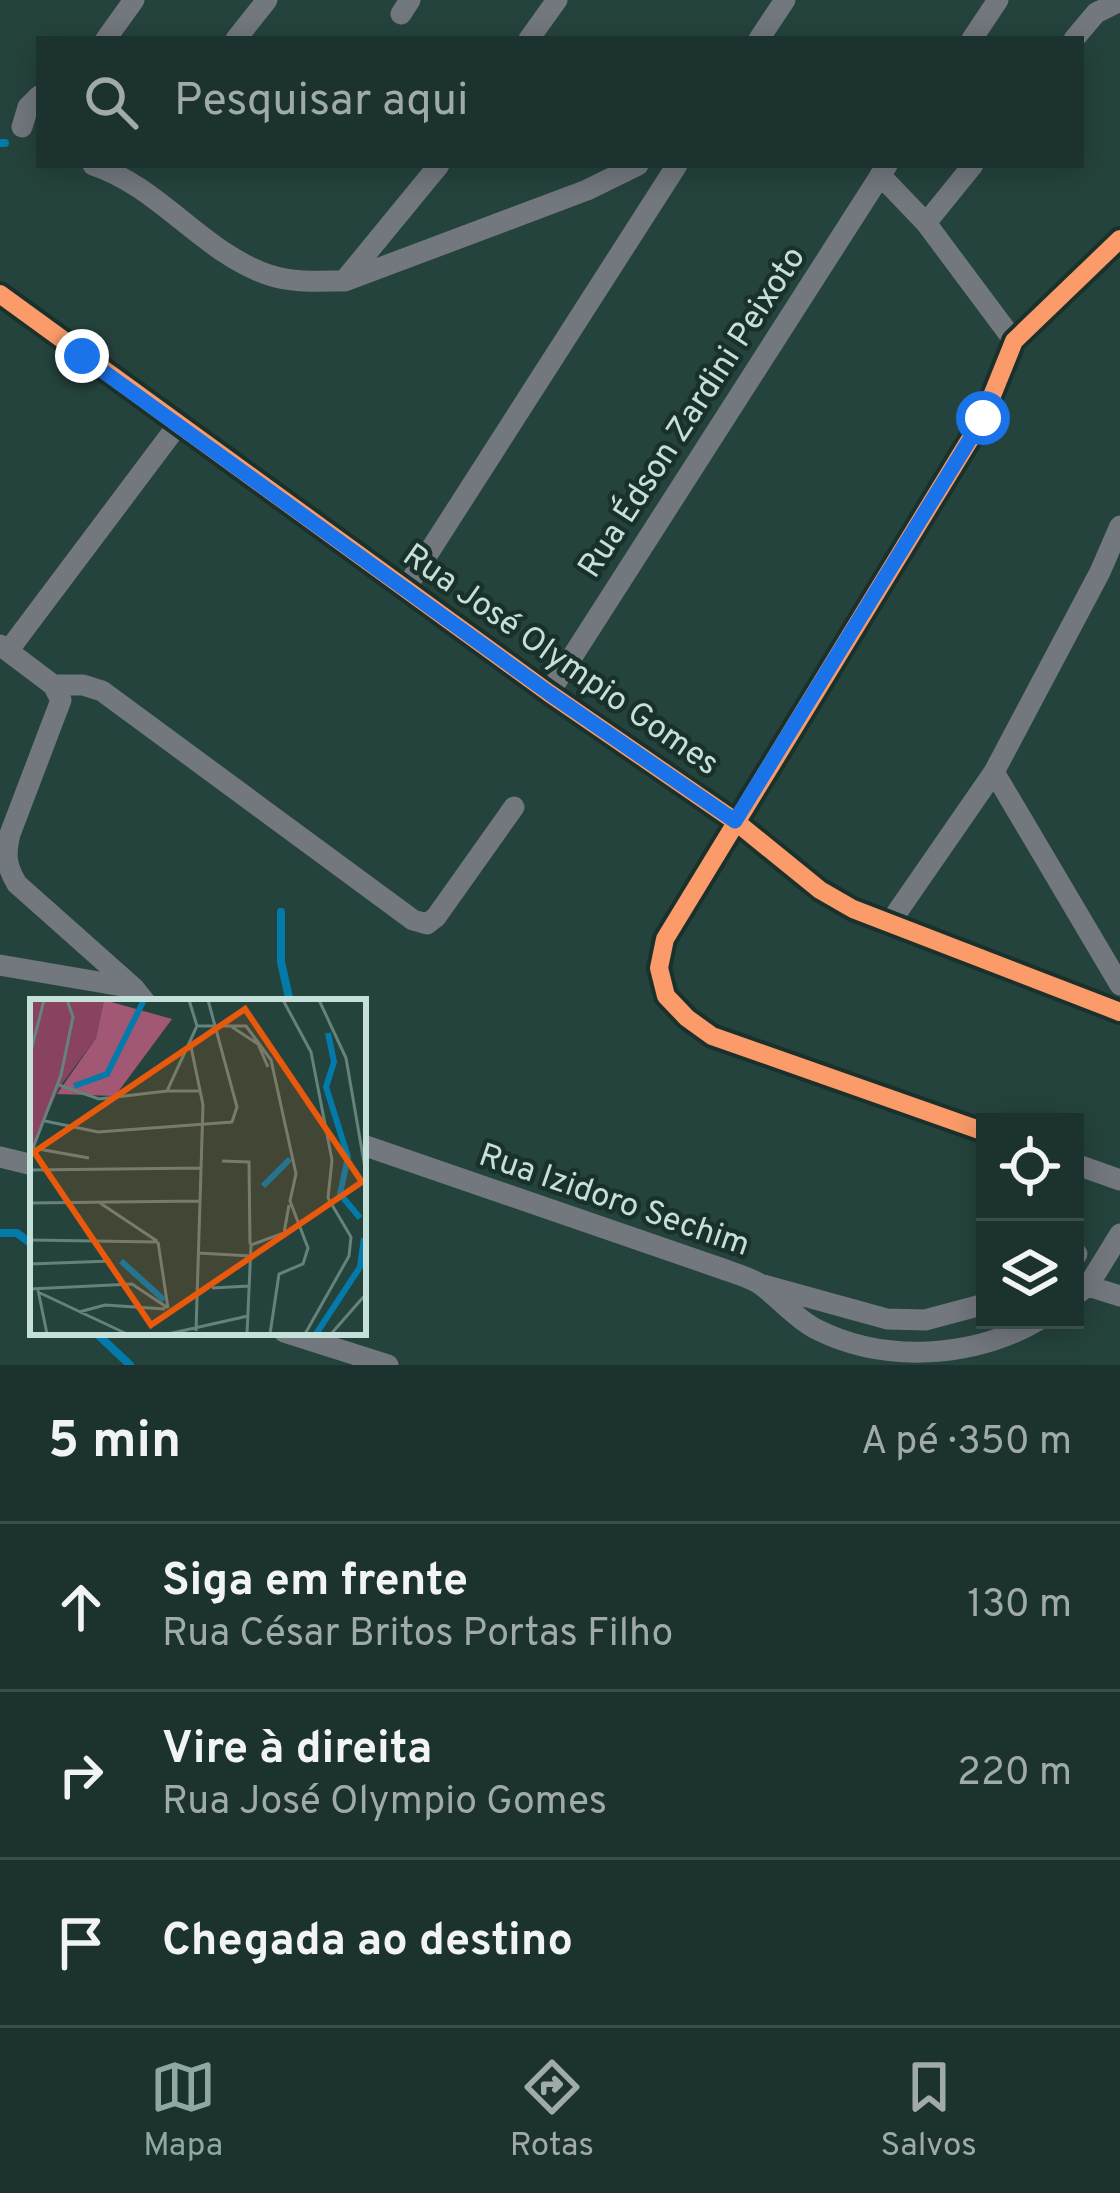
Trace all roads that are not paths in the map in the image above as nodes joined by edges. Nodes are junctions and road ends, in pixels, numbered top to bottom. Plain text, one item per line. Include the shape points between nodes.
1 (134, 0) edge
2 (267, 0) edge
3 (557, 0) edge
4 (785, 0) edge
5 (998, 0) edge
6 (1120, 2) edge
7 (108, 36) edge
8 (238, 36) edge
9 (531, 36) edge
10 (761, 36) edge
11 (974, 36) edge
12 (1077, 36) edge
13 (36, 99) edge
14 (33, 130) edge
15 (102, 168) edge
16 (437, 168) edge
17 (632, 168) edge
18 (675, 168) edge
19 (971, 168) edge
20 (883, 170) edge
21 (926, 223) junction
22 (1120, 239) edge
23 (345, 280) junction
24 (0, 294) edge
25 (1014, 341) junction
26 (177, 426) junction
27 (1120, 526) edge
28 (406, 588) junction
29 (4, 648) edge
30 (53, 685) junction
31 (549, 693) junction
32 (994, 772) junction
33 (514, 807) dead end
34 (735, 821) junction
35 (891, 921) junction
36 (0, 965) edge
37 (1120, 985) edge
38 (140, 995) edge
39 (1120, 1012) edge
40 (976, 1129) edge
41 (366, 1146) edge
42 (0, 1157) edge
43 (30, 1164) edge
44 (1084, 1167) edge
45 (1120, 1180) edge
46 (1120, 1234) edge
47 (758, 1283) junction
48 (1084, 1288) edge
49 (1084, 1291) edge
50 (1120, 1296) edge
51 (976, 1306) edge
52 (1024, 1329) edge
53 (293, 1335) edge
54 (388, 1365) edge

1 - 7 street
2 - 8 street
3 - 9 street
4 - 10 street
5 - 11 street
6 - 12 street via 1096,13
13 - 14 street via 28,107
15 - 23 street via 269,275
16 - 23 street
17 - 23 street
18 - 28 street
19 - 21 street
20 - 21 street
20 - 31 street, Rua Édson Zardini Peixoto
21 - 25 street
22 - 25 street
24 - 26 street, Rua José Olympio Gomes
25 - 34 street via 983,418
26 - 28 street, Rua José Olympio Gomes
26 - 29 street
27 - 32 street
28 - 31 street, Rua José Olympio Gomes
29 - 30 street
30 - 33 street via 102,691 427,925
30 - 38 street via 61,700 10,834 8,870
31 - 34 street, Rua José Olympio Gomes
32 - 35 street
32 - 37 street
34 - 35 street, Rua José Olympio Gomes via 820,890
34 - 40 street via 665,939 659,968 666,996 712,1036
35 - 39 street, Rua José Olympio Gomes
36 - 38 street
41 - 47 street, Rua Izidoro Sechim
42 - 43 street
44 - 45 street
46 - 48 street
47 - 51 street via 887,1319 925,1320
47 - 52 street, Rua Izidoro Sechim via 817,1329 872,1349 964,1349
49 - 50 street
53 - 54 street

